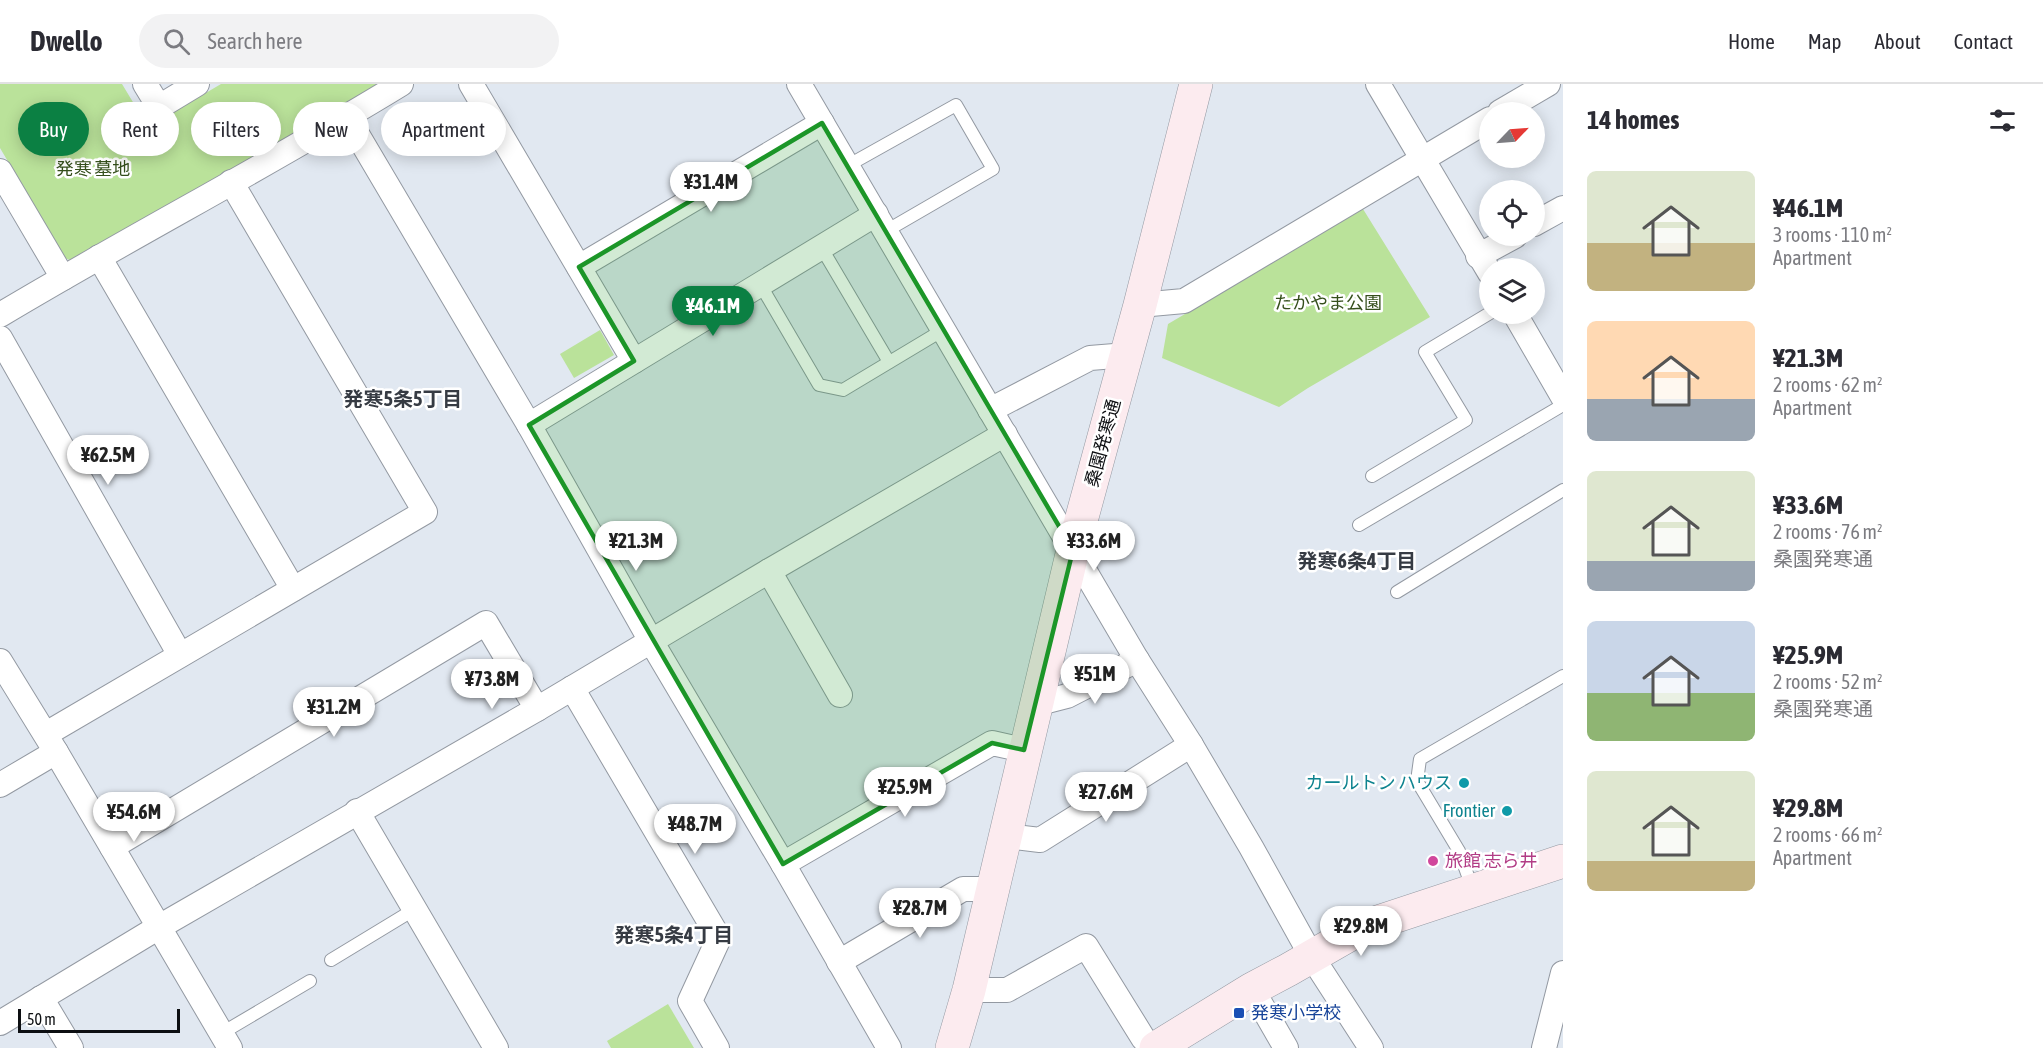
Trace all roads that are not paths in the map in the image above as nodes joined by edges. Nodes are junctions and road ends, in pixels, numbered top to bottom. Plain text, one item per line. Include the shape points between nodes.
1 (145, 84) edge
2 (197, 84) edge
3 (401, 84) edge
4 (471, 84) edge
5 (799, 84) edge
6 (1196, 84) edge
7 (1378, 84) edge
8 (1548, 84) edge
9 (1517, 102) edge
10 (369, 104) edge
11 (822, 123) junction
12 (1479, 126) edge
13 (293, 147) edge
14 (369, 154) edge
15 (1422, 160) junction
16 (847, 166) junction
17 (0, 171) edge
18 (231, 182) junction
19 (1563, 208) edge
20 (1545, 218) edge
21 (881, 223) junction
22 (1504, 246) edge
23 (821, 247) junction
24 (99, 257) junction
25 (1480, 258) edge
26 (1491, 258) edge
27 (579, 267) junction
28 (63, 278) junction
29 (760, 284) junction
30 (1140, 304) junction
31 (0, 315) edge
32 (1479, 320) edge
33 (1521, 324) edge
34 (943, 330) junction
35 (0, 338) edge
36 (1127, 355) junction
37 (634, 360) junction
38 (889, 362) junction
39 (1563, 397) edge
40 (1563, 405) edge
41 (990, 410) junction
42 (529, 425) junction
43 (1005, 434) junction
44 (1372, 476) dead end
45 (1563, 490) edge
46 (1359, 525) dead end
47 (1073, 550) junction
48 (768, 571) junction
49 (293, 589) junction
50 (1397, 592) dead end
51 (651, 641) junction
52 (180, 655) junction
53 (0, 660) edge
54 (1137, 660) junction
55 (1563, 676) edge
56 (572, 688) junction
57 (840, 695) dead end
58 (1036, 704) junction
59 (537, 709) junction
60 (51, 743) junction
61 (1191, 745) junction
62 (1024, 750) junction
63 (0, 785) edge
64 (357, 811) junction
65 (1006, 836) junction
66 (112, 847) junction
67 (1563, 861) edge
68 (783, 864) junction
69 (993, 889) junction
70 (1473, 892) junction
71 (415, 909) junction
72 (159, 927) junction
73 (1312, 957) junction
74 (331, 960) dead end
75 (839, 962) junction
76 (1563, 973) edge
77 (310, 981) dead end
78 (1252, 988) junction
79 (969, 990) junction
80 (41, 998) junction
81 (0, 1023) edge
82 (226, 1041) edge
83 (71, 1048) edge
84 (496, 1048) edge
85 (717, 1048) edge
86 (889, 1048) edge
87 (952, 1048) edge
88 (1154, 1048) edge
89 (1286, 1048) edge
90 (1371, 1048) edge
91 (1544, 1048) edge

1 - 2 street via 159,107
3 - 10 street
4 - 27 street
5 - 11 street
6 - 30 street, 桑園発寒通
7 - 15 street
8 - 9 street
11 - 16 street
11 - 27 street
12 - 15 street
13 - 18 street
14 - 42 street
15 - 25 street
15 - 30 street via 1184,301
16 - 21 street
16 - 21 lane via 957,105 993,169
17 - 28 street
18 - 24 street
18 - 49 street via 425,512
19 - 20 street
21 - 23 street
21 - 34 street
22 - 26 street
23 - 29 street
23 - 38 lane
24 - 28 street
24 - 49 street
27 - 37 street
28 - 31 street
29 - 37 street
29 - 38 lane via 819,385 843,390
30 - 36 street, 桑園発寒通
32 - 44 lane via 1425,352 1466,420
33 - 39 street
34 - 38 lane
34 - 41 street
35 - 52 street
36 - 41 street via 1090,358
36 - 47 street, 桑園発寒通
37 - 42 street
40 - 46 lane
41 - 43 street
42 - 51 street
43 - 47 street
43 - 48 street
45 - 50 lane
47 - 54 street
47 - 58 street, 桑園発寒通
48 - 51 street
48 - 57 street
49 - 52 street
51 - 56 street
51 - 68 street
52 - 60 street
53 - 60 street
54 - 58 street via 1067,696
54 - 61 street
55 - 70 lane via 1420,759 1417,781 1459,852
56 - 59 street
56 - 85 street via 719,938 690,1001
58 - 62 street, 桑園発寒通
59 - 64 street
59 - 66 street via 486,623
60 - 63 street
60 - 66 street
61 - 65 street via 1040,840
61 - 73 street
62 - 65 street, 桑園発寒通
62 - 68 street via 992,743
64 - 71 street
64 - 72 street
65 - 69 street, 桑園発寒通
66 - 72 street
67 - 70 street
68 - 75 street
69 - 75 street via 963,889
69 - 79 street, 桑園発寒通
70 - 73 street via 1363,927
71 - 74 lane
71 - 84 street
72 - 80 street
72 - 82 street
73 - 78 street
73 - 90 street
75 - 86 street
76 - 91 street
77 - 82 lane
78 - 88 street
78 - 89 street
79 - 87 street, 桑園発寒通
79 - 88 street via 1007,990 1086,946 1143,1038
80 - 81 street
80 - 83 street

